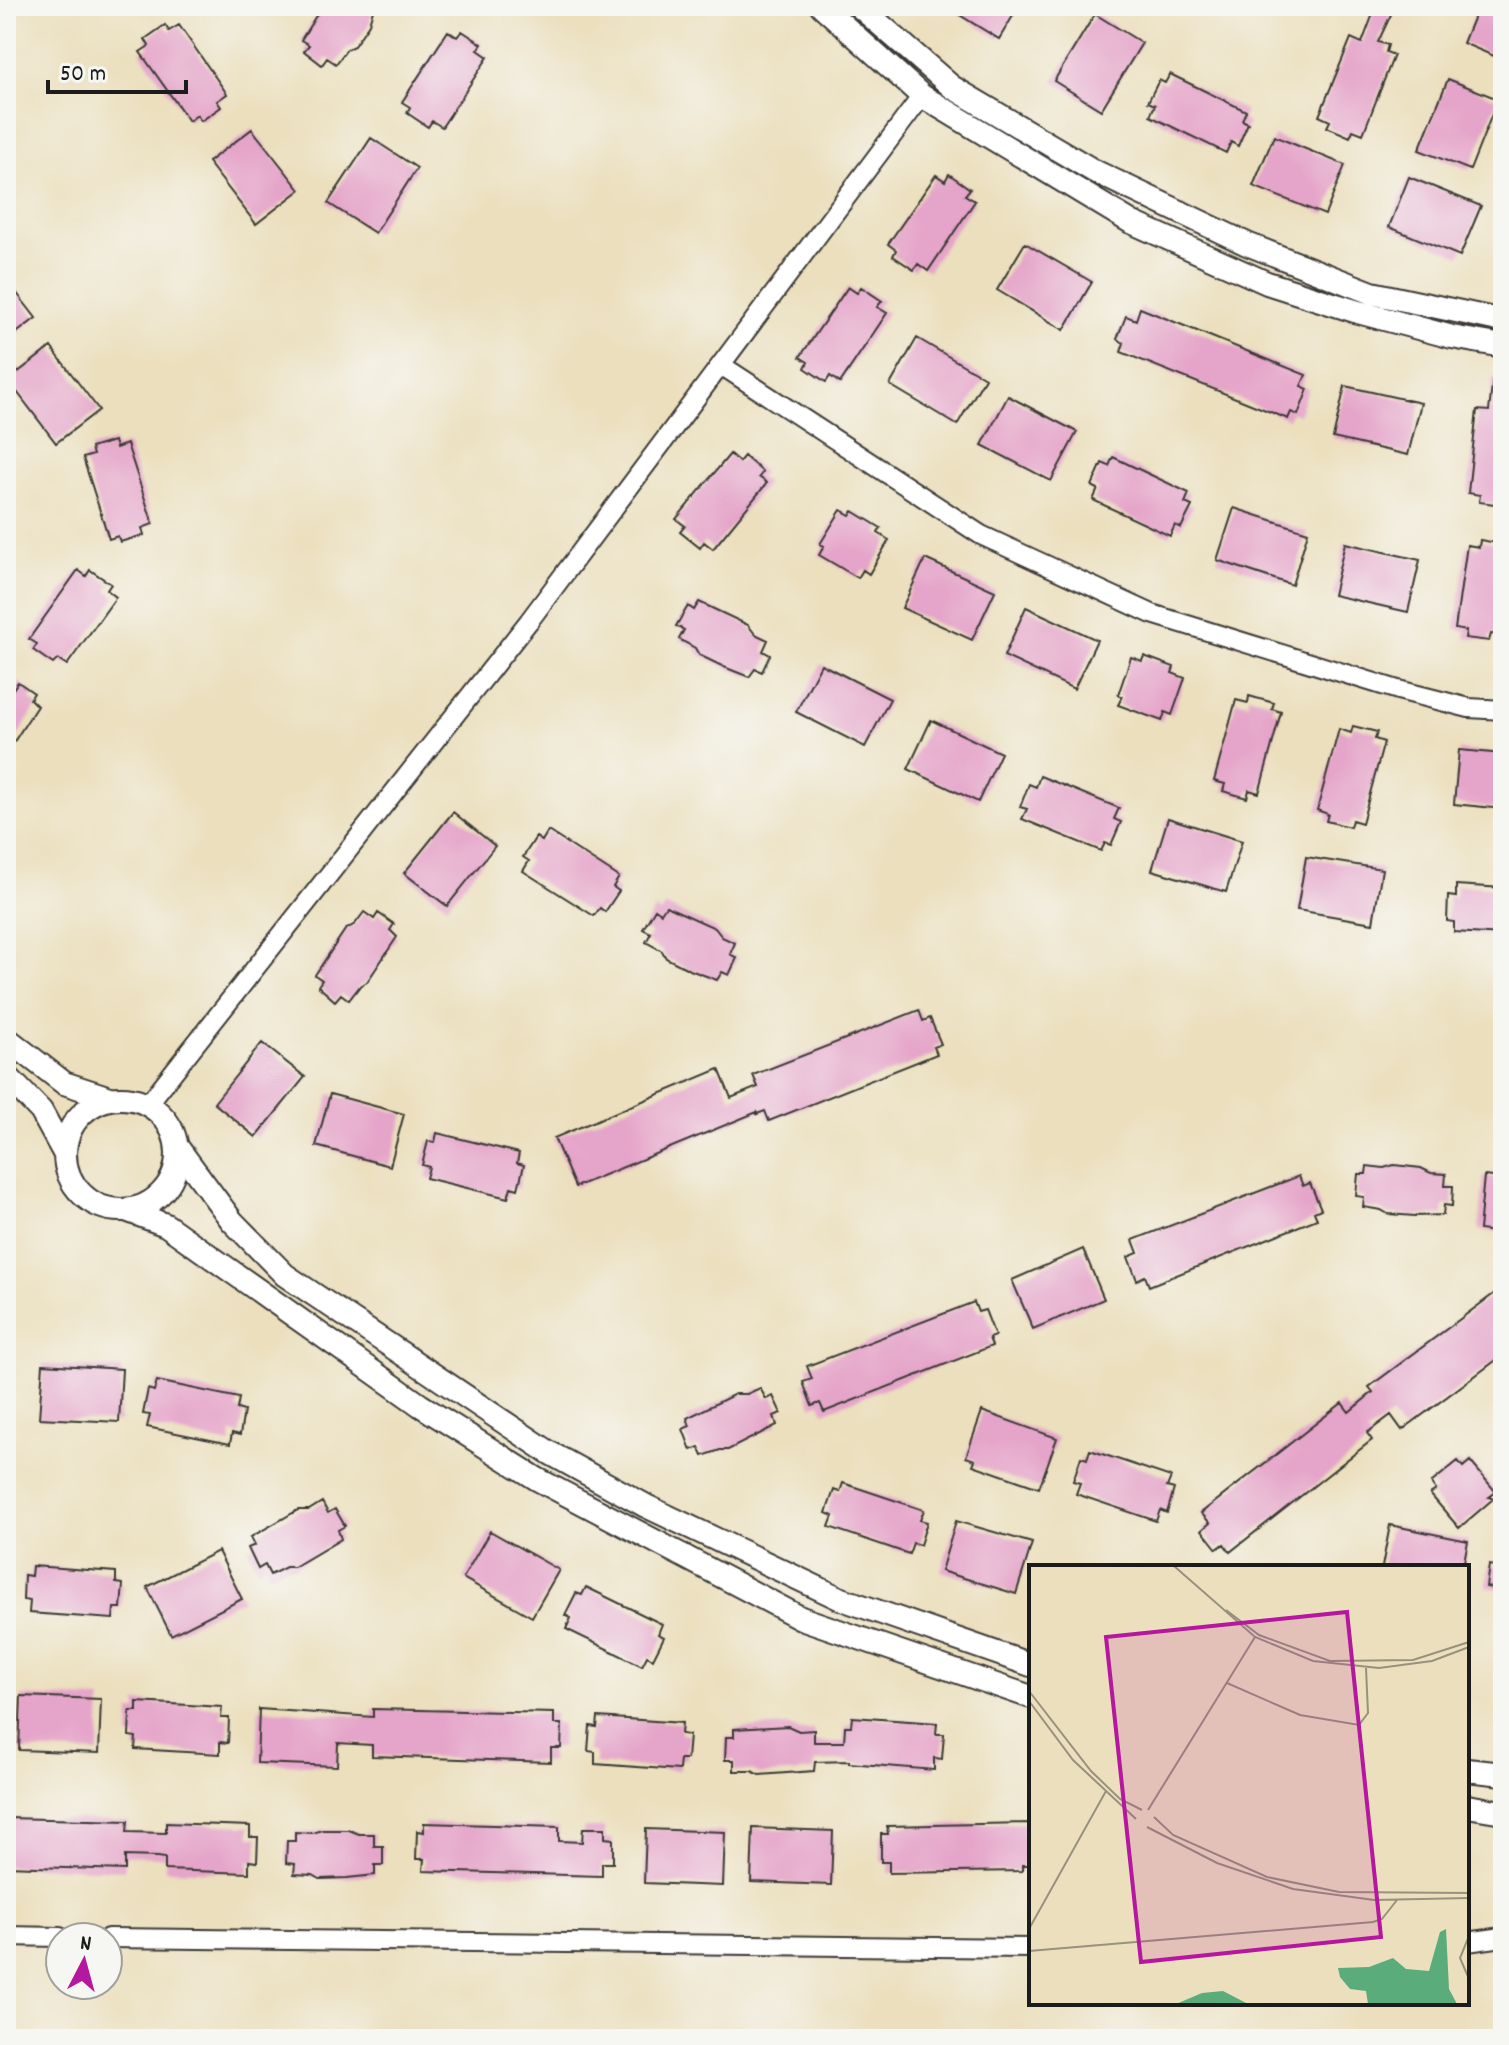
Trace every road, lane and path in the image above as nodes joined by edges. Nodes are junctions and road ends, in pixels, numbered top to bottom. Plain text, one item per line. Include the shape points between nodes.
1 (822, 6) edge
2 (859, 6) edge
3 (922, 96) junction
4 (1503, 321) edge
5 (1503, 346) edge
6 (721, 365) junction
7 (1503, 710) edge
8 (6, 1038) edge
9 (6, 1075) edge
10 (110, 1098) junction
11 (148, 1104) junction
12 (178, 1148) junction
13 (64, 1153) junction
14 (126, 1210) junction
15 (1029, 1664) edge
16 (1029, 1696) edge
17 (1469, 1770) edge
18 (1503, 1774) edge
19 (1469, 1806) edge
20 (1503, 1812) edge
21 (6, 1936) edge
22 (44, 1937) edge
23 (1503, 1937) edge
24 (124, 1938) edge
25 (1469, 1942) edge
26 (1029, 1948) edge

1 - 3 street
2 - 4 street via 952,87 1108,178 1247,244 1372,293
3 - 5 street via 1131,222 1267,283 1358,312
3 - 6 street
6 - 7 street via 981,535 1152,614 1398,690 1469,708
6 - 11 street via 529,621
8 - 10 street via 64,1083
9 - 13 street via 41,1111
10 - 11 street
10 - 13 street via 77,1117
11 - 12 street via 163,1116
12 - 14 street via 164,1190 143,1206
12 - 15 street via 232,1221 285,1275 550,1453 646,1506 839,1598
13 - 14 street via 76,1189 107,1209
14 - 16 street via 166,1225 420,1405 537,1479 801,1618
17 - 18 street
19 - 20 street
21 - 22 street
23 - 25 street
24 - 26 street

